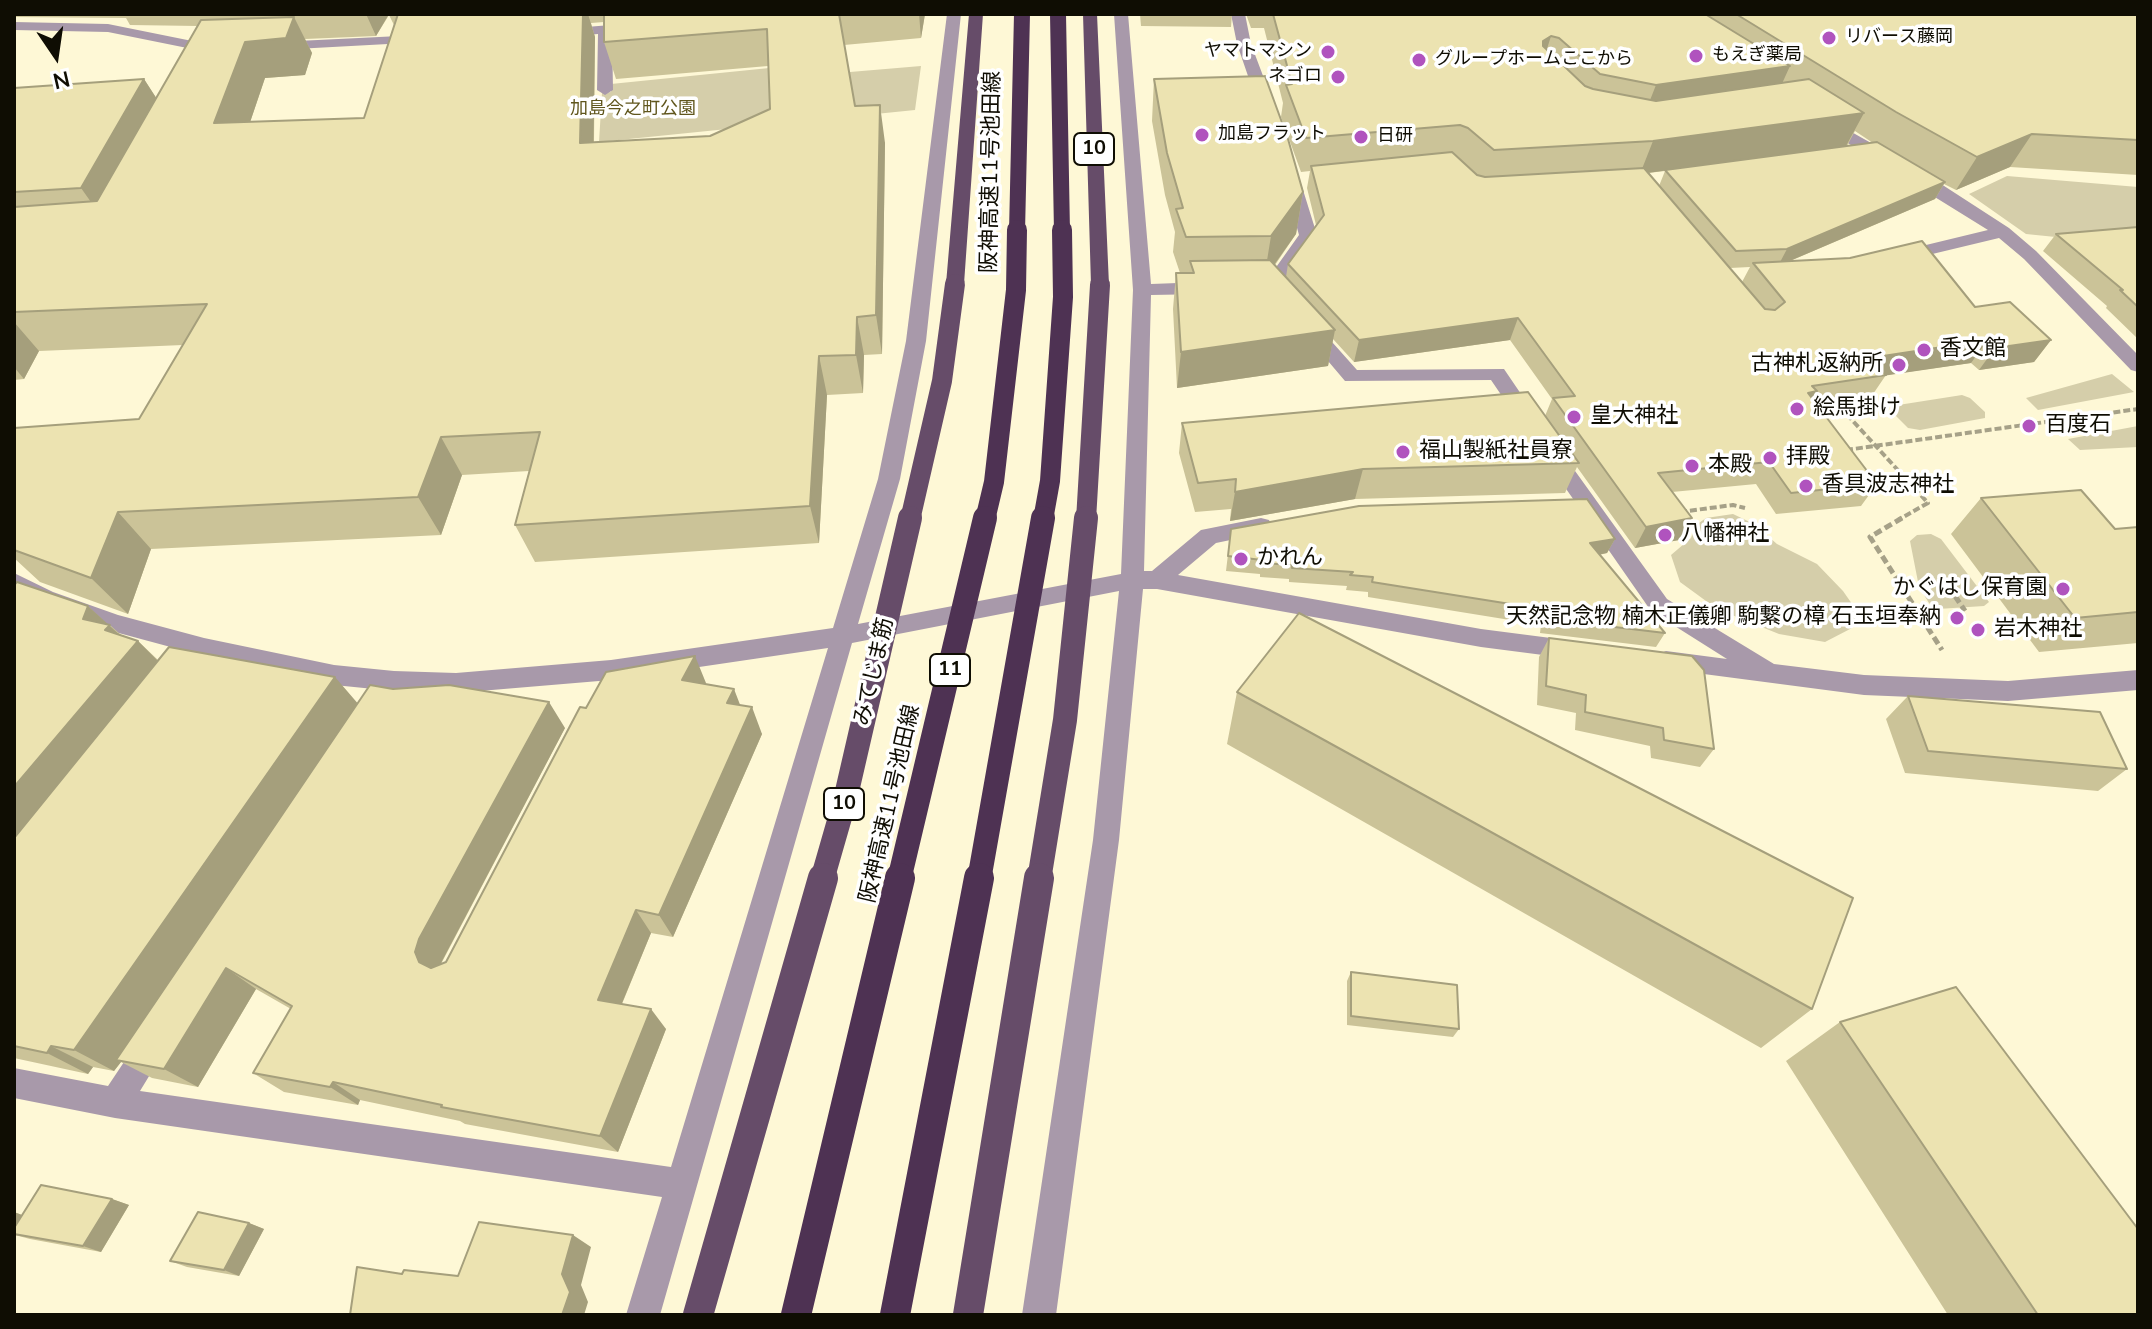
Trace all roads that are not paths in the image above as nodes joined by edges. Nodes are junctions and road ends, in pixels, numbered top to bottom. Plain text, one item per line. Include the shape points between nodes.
1 (122, 14) edge
2 (954, 14) edge
3 (976, 14) edge
4 (1022, 14) edge
5 (1058, 14) edge
6 (1090, 14) edge
7 (1121, 14) edge
8 (1238, 14) edge
9 (14, 26) edge
10 (651, 26) edge
11 (108, 28) junction
12 (605, 29) junction
13 (541, 34) edge
14 (431, 39) edge
15 (261, 47) edge
16 (218, 54) edge
17 (605, 90) dead end
18 (1809, 112) edge
19 (1273, 126) edge
20 (1870, 151) junction
21 (1283, 154) edge
22 (1840, 156) edge
23 (2003, 232) junction
24 (1883, 262) edge
25 (1229, 288) edge
26 (1142, 290) junction
27 (2138, 366) edge
28 (1586, 503) junction
29 (1556, 504) edge
30 (1286, 522) edge
31 (1132, 580) junction
32 (1157, 580) junction
33 (14, 582) edge
34 (45, 598) junction
35 (24, 621) edge
36 (843, 636) junction
37 (204, 647) junction
38 (1604, 653) edge
39 (1650, 659) edge
40 (611, 670) junction
41 (185, 671) edge
42 (1774, 675) junction
43 (2138, 680) edge
44 (394, 681) junction
45 (597, 698) edge
46 (377, 708) edge
47 (167, 1024) edge
48 (14, 1083) edge
49 (115, 1103) junction
50 (680, 1184) junction
51 (643, 1315) edge
52 (698, 1315) edge
53 (796, 1315) edge
54 (895, 1315) edge
55 (968, 1315) edge
56 (1039, 1315) edge

1 - 11 street
2 - 36 street via 916,341 889,479
3 - 52 main road, みてじま筋 / 10, bridge via 942,381 845,800
4 - 53 highway, 阪神高速11号池田線 / 11, bridge via 1016,290 994,482
5 - 54 highway, bridge via 1063,297 1050,481
6 - 55 main road, 10, bridge via 1100,285 1084,546 1065,720
7 - 26 street
8 - 19 street
9 - 11 street
10 - 12 street
11 - 16 street
12 - 13 street
12 - 17 street
14 - 15 street via 388,34
18 - 20 street
20 - 22 street
20 - 23 street
21 - 28 street via 1301,180 1308,235 1264,287 1352,376 1497,374
23 - 24 street
23 - 27 street
25 - 26 street
26 - 31 street
28 - 29 street
28 - 42 street via 1659,605
30 - 32 street via 1209,536
31 - 32 street
31 - 36 street
31 - 56 street via 1106,840
32 - 38 street via 1481,638
33 - 34 street
34 - 35 street
34 - 37 street
36 - 40 street
36 - 50 street
37 - 41 street
37 - 44 street via 334,675
39 - 42 street
40 - 44 street via 456,683
40 - 45 street
42 - 43 street via 2008,691
44 - 46 street
47 - 49 street
48 - 49 street
49 - 50 street
50 - 51 street

